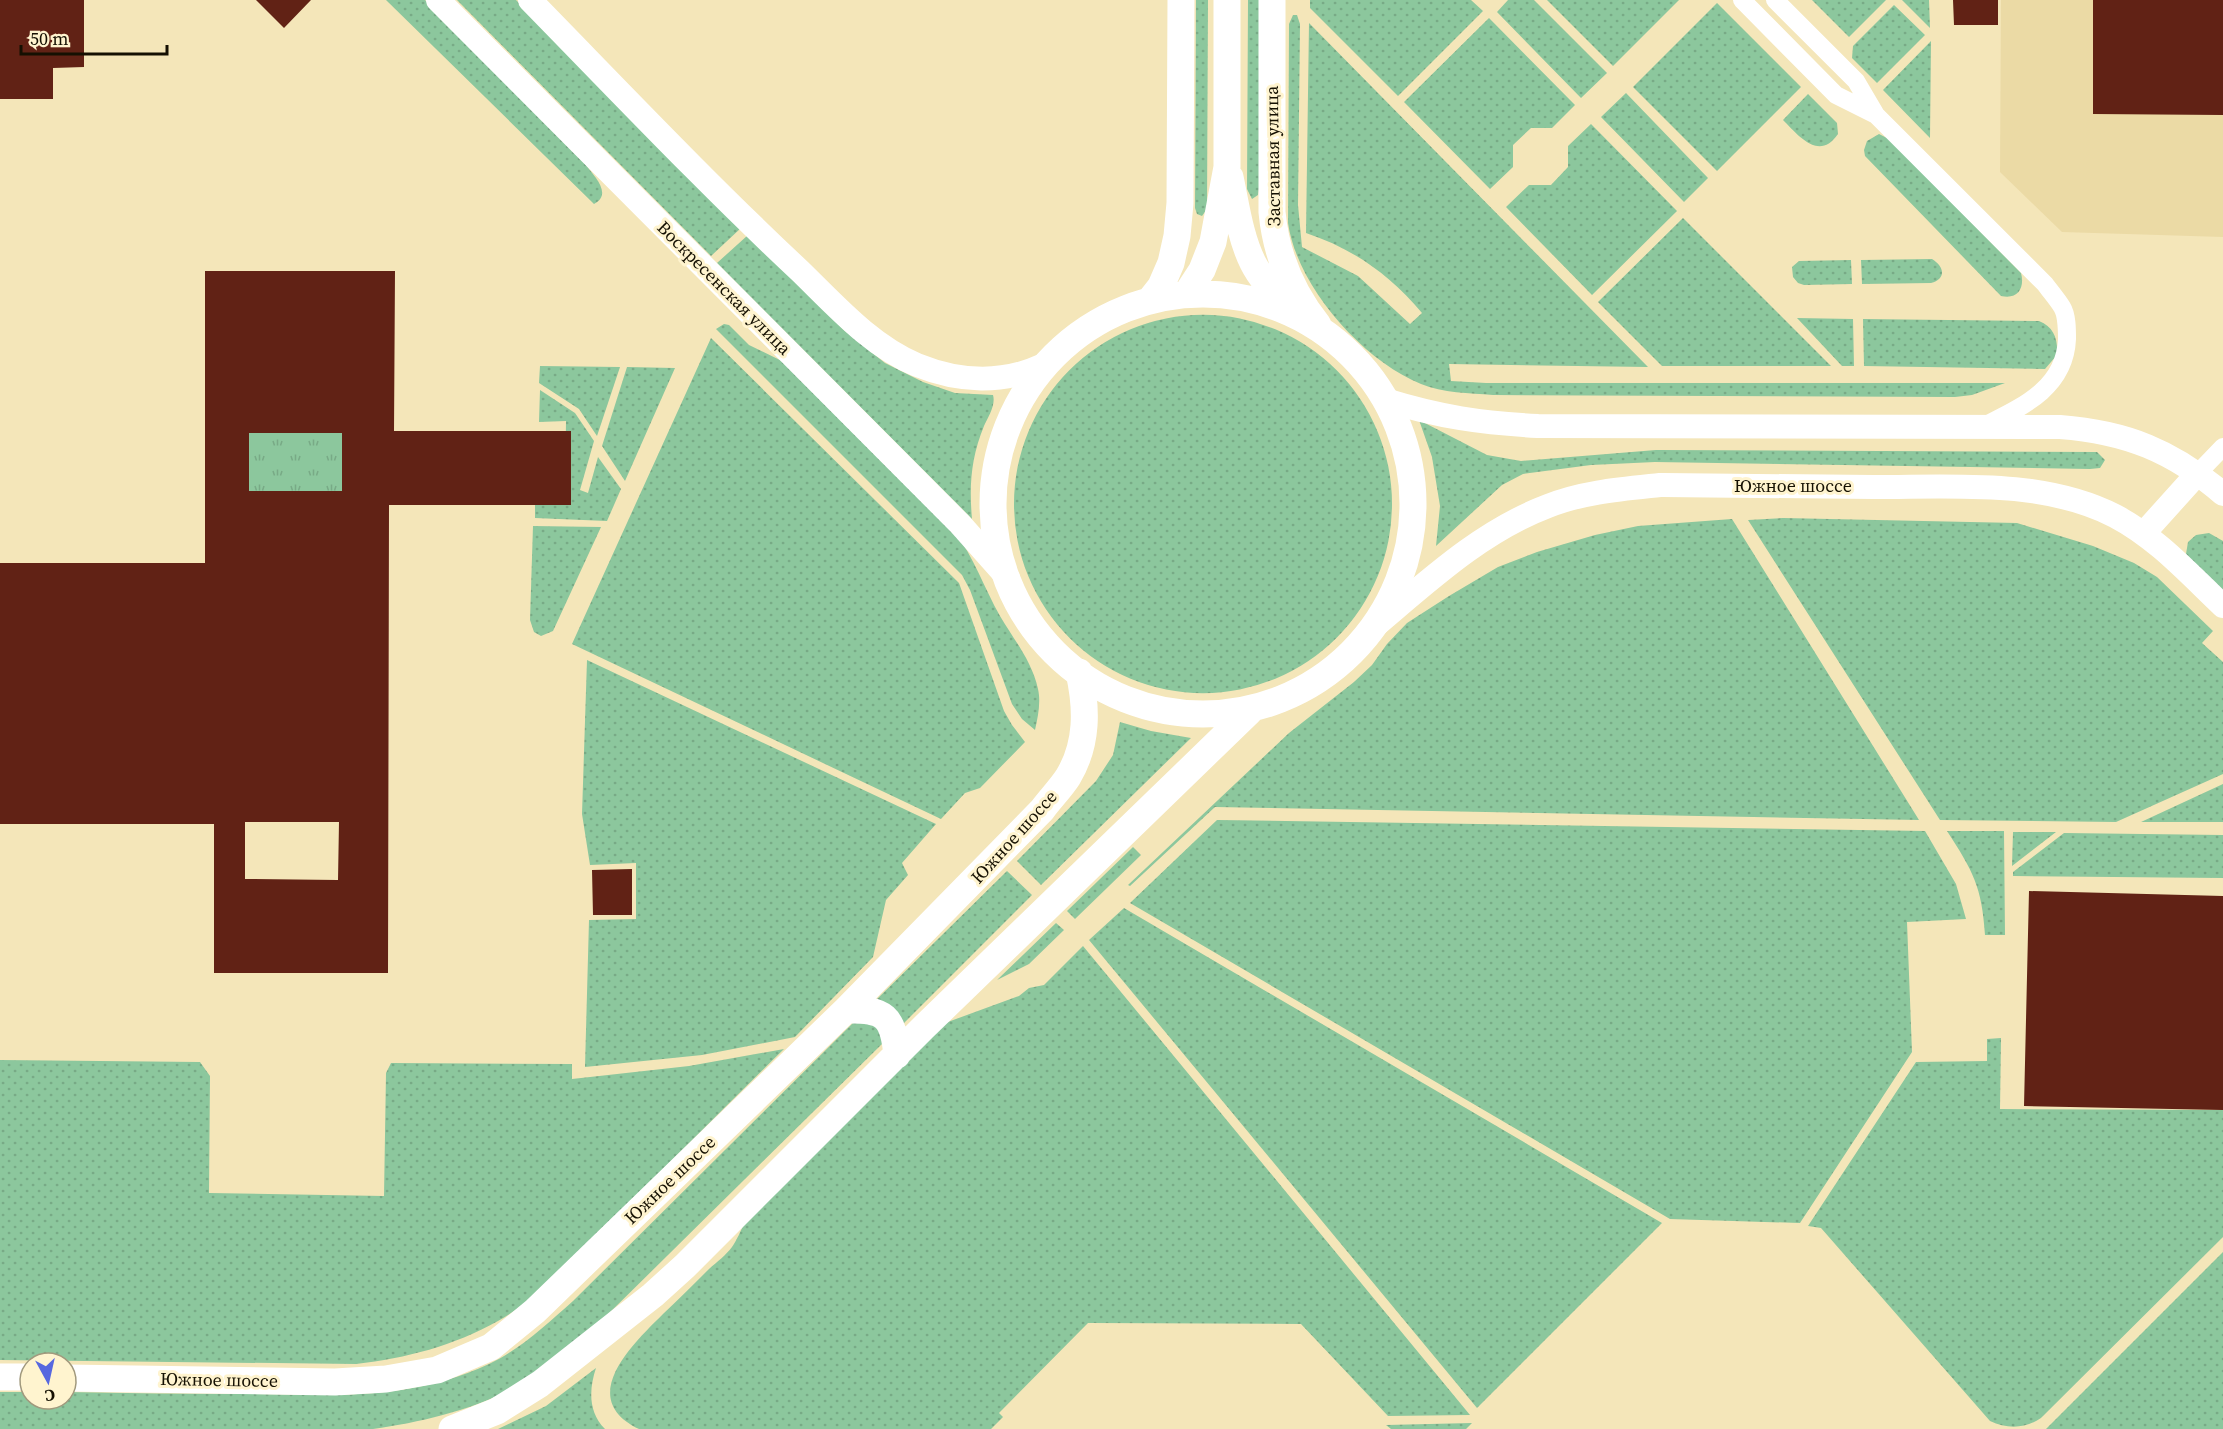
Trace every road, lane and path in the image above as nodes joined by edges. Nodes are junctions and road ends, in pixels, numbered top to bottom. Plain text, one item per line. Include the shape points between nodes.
1 (438, 0) edge
2 (530, 0) edge
3 (1181, 0) edge
4 (1227, 0) edge
5 (1272, 0) edge
6 (1742, 0) edge
7 (1775, 0) edge
8 (1876, 115) junction
9 (1227, 167) junction
10 (1187, 293) junction
11 (1150, 300) junction
12 (1294, 314) junction
13 (1326, 335) junction
14 (1044, 365) junction
15 (1385, 400) junction
16 (1982, 427) junction
17 (2223, 447) edge
18 (2198, 473) junction
19 (2223, 494) edge
20 (2144, 533) junction
21 (1008, 578) junction
22 (2223, 606) edge
23 (1369, 631) junction
24 (1079, 672) junction
25 (1249, 712) junction
26 (846, 1010) junction
27 (897, 1055) junction
28 (0, 1377) edge
29 (18, 1377) edge
30 (78, 1378) edge
31 (452, 1429) edge

1 - 21 main road, Воскресенская улица via 951,515
2 - 14 main road via 752,226 886,348 915,364 959,378 1025,374
3 - 11 main road via 1179,214 1171,263
4 - 9 main road, Заставная улица
5 - 13 main road, Заставная улица via 1274,233 1288,278
6 - 8 street via 1836,95
7 - 8 street via 1856,81
8 - 16 street via 2045,284 2063,308 2066,355 2058,374 2037,396
9 - 10 main road, Заставная улица via 1213,242
9 - 12 main road, Заставная улица via 1253,263
10 - 11 main road
10 - 12 main road via 1227,294 1261,301
11 - 14 main road via 1096,323
12 - 13 main road
13 - 15 main road via 1371,379
14 - 21 main road via 1015,411 996,472 996,531
15 - 16 main road via 1453,418 1538,426
15 - 23 main road via 1408,458 1414,506 1412,535 1391,598
16 - 18 main road via 2093,429 2129,438
17 - 18 street
18 - 19 main road
18 - 20 main road
20 - 22 main road, Южное шоссе
20 - 23 main road, Южное шоссе via 2085,504 2033,492 1966,487 1660,485 1620,489 1548,506 1502,528 1458,556
21 - 24 main road via 1037,627
23 - 25 main road via 1324,675 1298,694
24 - 25 main road via 1136,704 1172,713 1204,717
24 - 26 main road, Южное шоссе via 1085,727 1068,776 1000,855
25 - 27 main road
26 - 27 main road via 882,1014 895,1036
26 - 30 main road, Южное шоссе via 535,1311 491,1347 437,1370 386,1379 334,1382
27 - 31 main road via 653,1295 540,1384 497,1411
28 - 29 main road

